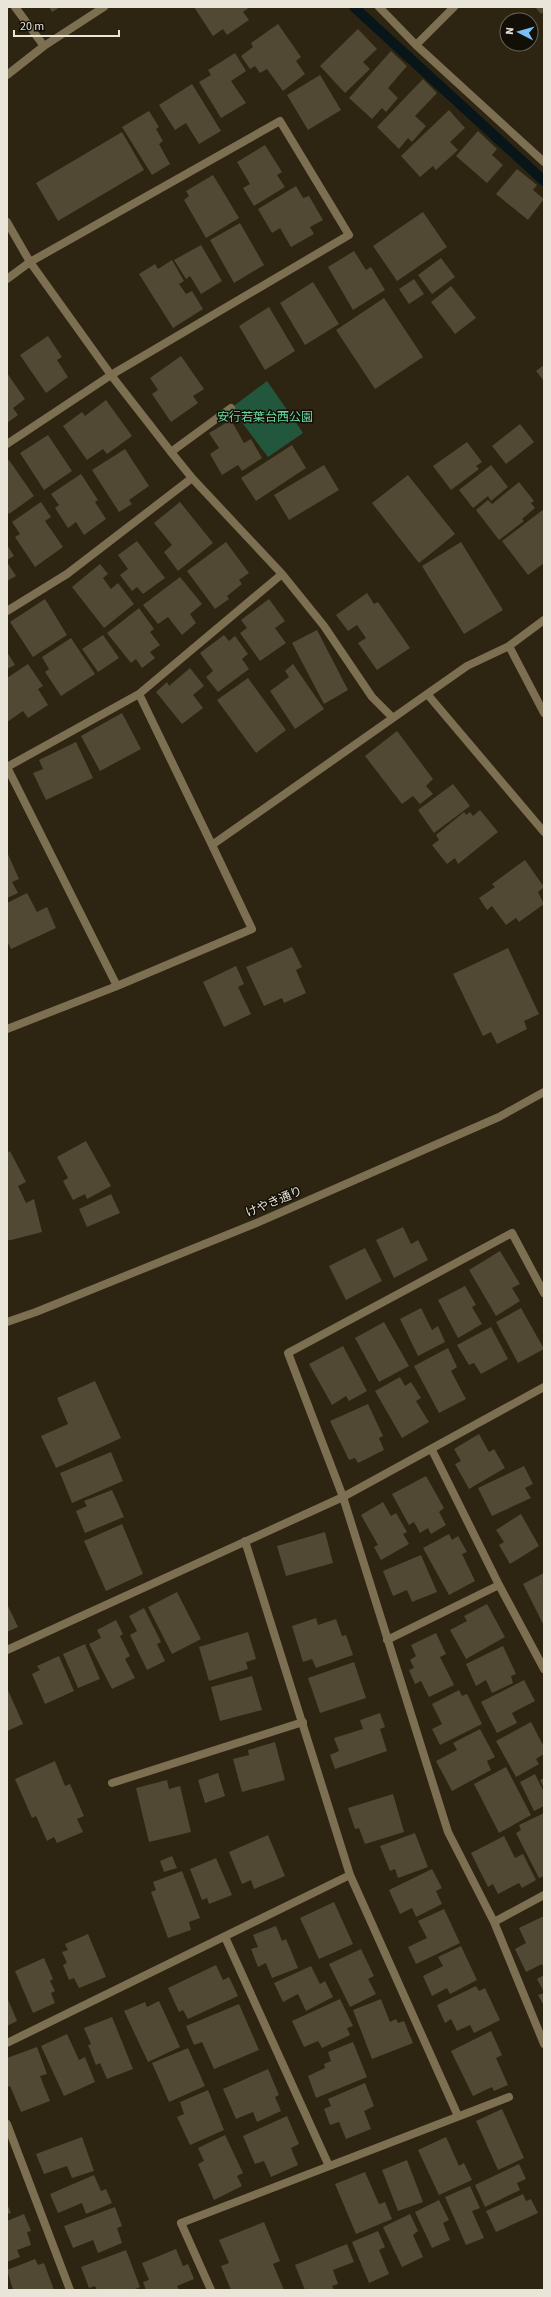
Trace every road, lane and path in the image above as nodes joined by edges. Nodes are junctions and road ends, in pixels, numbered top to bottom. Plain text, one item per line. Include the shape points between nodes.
1 (15, 7) edge
2 (104, 7) edge
3 (379, 7) edge
4 (454, 7) edge
5 (416, 45) junction
6 (44, 46) junction
7 (7, 75) edge
8 (544, 162) edge
9 (7, 222) edge
10 (30, 262) junction
11 (7, 279) edge
12 (111, 375) junction
13 (231, 408) dead end
14 (7, 444) edge
15 (170, 452) junction
16 (192, 478) junction
17 (282, 574) junction
18 (7, 611) edge
19 (544, 620) edge
20 (509, 646) junction
21 (139, 694) junction
22 (428, 695) junction
23 (544, 712) edge
24 (393, 718) junction
25 (7, 767) edge
26 (544, 832) edge
27 (212, 845) junction
28 (117, 986) junction
29 (7, 1029) edge
30 (544, 1092) edge
31 (544, 1293) edge
32 (7, 1322) edge
33 (544, 1387) edge
34 (432, 1450) junction
35 (343, 1497) junction
36 (245, 1541) junction
37 (499, 1585) junction
38 (387, 1640) junction
39 (7, 1650) edge
40 (544, 1669) edge
41 (303, 1722) junction
42 (112, 1783) dead end
43 (350, 1875) junction
44 (544, 1895) edge
45 (494, 1922) junction
46 (225, 1937) junction
47 (7, 2043) edge
48 (544, 2043) edge
49 (510, 2097) dead end
50 (458, 2116) junction
51 (7, 2124) edge
52 (329, 2166) junction
53 (70, 2290) edge
54 (211, 2290) edge

1 - 6 street
2 - 6 street
3 - 5 street
4 - 5 street
5 - 8 street
6 - 7 street
9 - 10 street
10 - 11 street
10 - 12 street
10 - 12 street via 280,121 349,235
12 - 14 street
12 - 15 street
13 - 15 street
15 - 16 street
16 - 17 street
16 - 18 street via 67,574
17 - 21 street
17 - 24 street via 324,626 372,697
19 - 20 street
20 - 22 street via 467,666
20 - 23 street
21 - 25 street
21 - 27 street
22 - 24 street
22 - 26 street
24 - 27 street
25 - 28 street
27 - 28 street via 252,929
28 - 29 street
30 - 32 street, けやき通り via 499,1117 254,1224
31 - 35 street via 512,1233 288,1353
33 - 34 street
34 - 35 street
34 - 37 street
35 - 36 street
35 - 38 street
36 - 39 street
36 - 41 street
37 - 38 street
37 - 40 street
38 - 45 street via 448,1832
41 - 42 street
41 - 43 street
43 - 46 street
43 - 50 street
44 - 45 street
45 - 48 street
46 - 47 street
46 - 52 street
49 - 50 street
50 - 52 street
51 - 53 street
52 - 54 street via 181,2223

